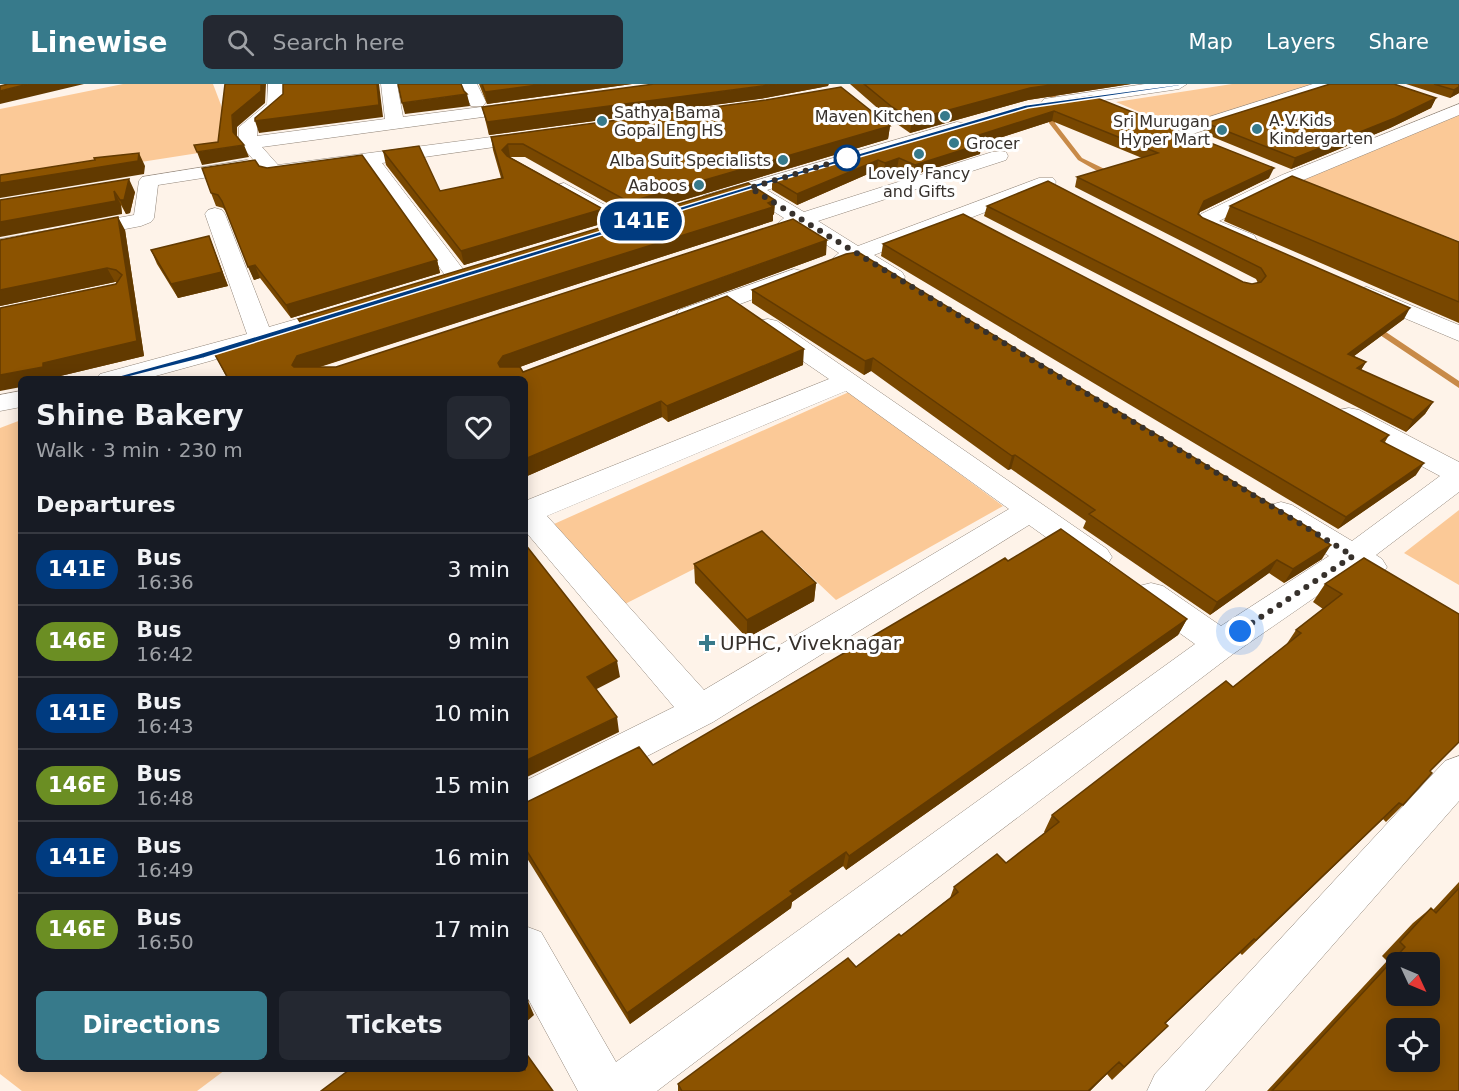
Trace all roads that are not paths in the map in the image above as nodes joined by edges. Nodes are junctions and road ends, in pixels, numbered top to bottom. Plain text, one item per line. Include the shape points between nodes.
1 (276, 84) edge
2 (389, 84) edge
3 (469, 84) edge
4 (1067, 84) edge
5 (1179, 84) edge
6 (1330, 84) edge
7 (1091, 97) junction
8 (477, 102) dead end
9 (1437, 102) edge
10 (549, 103) edge
11 (1028, 106) edge
12 (1459, 109) edge
13 (1123, 111) edge
14 (395, 124) junction
15 (1156, 124) edge
16 (1177, 133) junction
17 (553, 134) edge
18 (248, 143) junction
19 (1208, 145) edge
20 (267, 163) junction
21 (375, 166) dead end
22 (1022, 169) junction
23 (1279, 175) junction
24 (547, 180) edge
25 (149, 181) junction
26 (126, 185) edge
27 (1310, 187) edge
28 (750, 188) junction
29 (1067, 193) edge
30 (694, 204) edge
31 (215, 214) dead end
32 (960, 214) junction
33 (651, 218) edge
34 (801, 219) junction
35 (628, 225) junction
36 (992, 230) edge
37 (767, 231) edge
38 (606, 232) edge
39 (0, 246) edge
40 (1270, 251) edge
41 (857, 254) junction
42 (481, 270) edge
43 (458, 277) junction
44 (1343, 283) edge
45 (436, 284) edge
46 (917, 291) edge
47 (729, 300) junction
48 (338, 314) edge
49 (673, 321) edge
50 (1459, 334) edge
51 (261, 337) junction
52 (201, 356) junction
53 (124, 376) edge
54 (211, 376) edge
55 (848, 380) junction
56 (18, 400) edge
57 (0, 403) edge
58 (1332, 407) edge
59 (1459, 475) edge
60 (1261, 500) edge
61 (1029, 510) junction
62 (528, 511) edge
63 (528, 514) edge
64 (1353, 556) junction
65 (1392, 580) edge
66 (1221, 644) junction
67 (700, 711) junction
68 (1454, 787) edge
69 (528, 798) edge
70 (528, 953) edge
71 (604, 1091) edge
72 (617, 1091) edge
73 (1172, 1091) edge

1 - 18 street via 276,106 248,127
2 - 14 street
3 - 8 street
4 - 7 street
5 - 7 street
6 - 16 street
7 - 11 street
7 - 13 street
9 - 12 street
10 - 14 street
12 - 23 street
14 - 18 street
15 - 16 street
16 - 19 street
17 - 20 street via 271,172
18 - 20 street
20 - 25 street
21 - 43 street
22 - 28 street via 973,136 948,130 899,135
22 - 29 street
22 - 32 street
22 - 34 street
23 - 27 street
23 - 40 street via 1208,218 1207,223
24 - 35 street
25 - 26 street
25 - 39 street via 142,219
28 - 30 street
28 - 34 street
31 - 51 street
32 - 36 street
32 - 41 street
33 - 35 street
34 - 37 street
34 - 41 street
35 - 38 street
41 - 46 street
41 - 47 street
42 - 43 street
43 - 45 street
44 - 50 street
47 - 49 street
47 - 55 street
48 - 51 street
51 - 52 street
52 - 53 street
52 - 54 street
55 - 61 street
55 - 62 street
56 - 57 street
58 - 59 street
59 - 64 street
60 - 64 street
61 - 66 street
61 - 67 street
63 - 67 street
64 - 65 street
64 - 66 street
66 - 72 street
67 - 69 street
68 - 73 street
70 - 71 street

